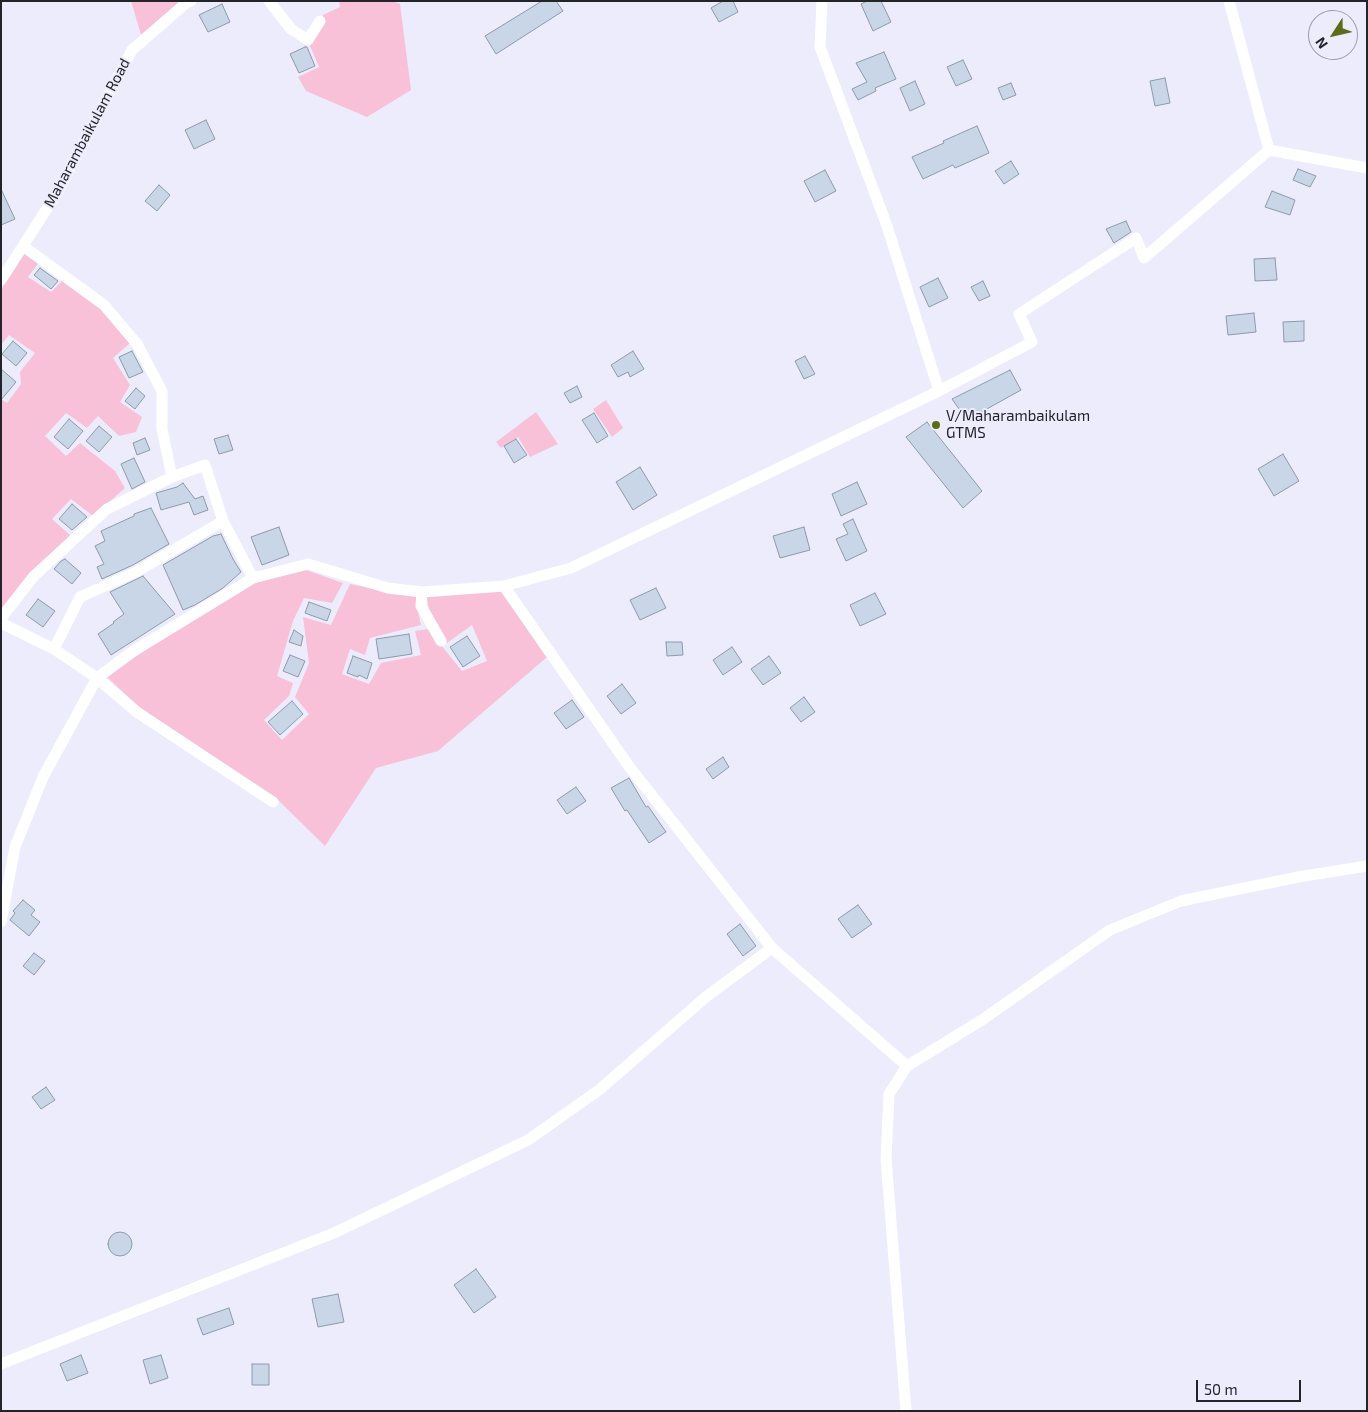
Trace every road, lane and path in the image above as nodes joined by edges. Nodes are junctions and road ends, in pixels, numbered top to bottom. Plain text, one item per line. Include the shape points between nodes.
1 (270, 1) edge
2 (822, 1) edge
3 (1229, 1) edge
4 (187, 2) edge
5 (320, 22) dead end
6 (1269, 150) junction
7 (1367, 168) edge
8 (23, 246) junction
9 (1, 280) edge
10 (940, 391) junction
11 (172, 477) junction
12 (223, 521) junction
13 (253, 578) junction
14 (504, 586) junction
15 (422, 592) junction
16 (1, 618) edge
17 (1, 623) edge
18 (441, 641) dead end
19 (54, 649) junction
20 (97, 678) junction
21 (273, 802) dead end
22 (1367, 866) edge
23 (1, 922) edge
24 (772, 948) junction
25 (907, 1066) junction
26 (1, 1364) edge
27 (906, 1411) edge

1 - 5 street via 291,29 308,40
2 - 10 street via 820,47 887,226
3 - 6 street
4 - 8 street, Maharambaikulam Road via 132,50 57,193
6 - 7 street
6 - 10 street via 1144,258 1136,238 1019,314 1032,342
8 - 9 street, Maharambaikulam Road
8 - 11 street via 104,305 137,344 162,391 162,429
10 - 14 street via 571,568
11 - 12 street via 205,465
11 - 16 street via 108,509 34,576
12 - 13 street
12 - 19 street via 136,572 80,597
13 - 15 street via 308,564 388,588
13 - 20 street via 132,652
14 - 15 street
14 - 24 street via 628,765
15 - 18 street via 421,606
17 - 19 street
19 - 20 street
20 - 21 street via 138,713
20 - 23 street via 43,777 29,812 15,848
22 - 25 street via 1181,901 1110,930 982,1020
24 - 25 street
24 - 26 street via 708,996 599,1090 528,1140 334,1233
25 - 27 street via 889,1094 886,1158

